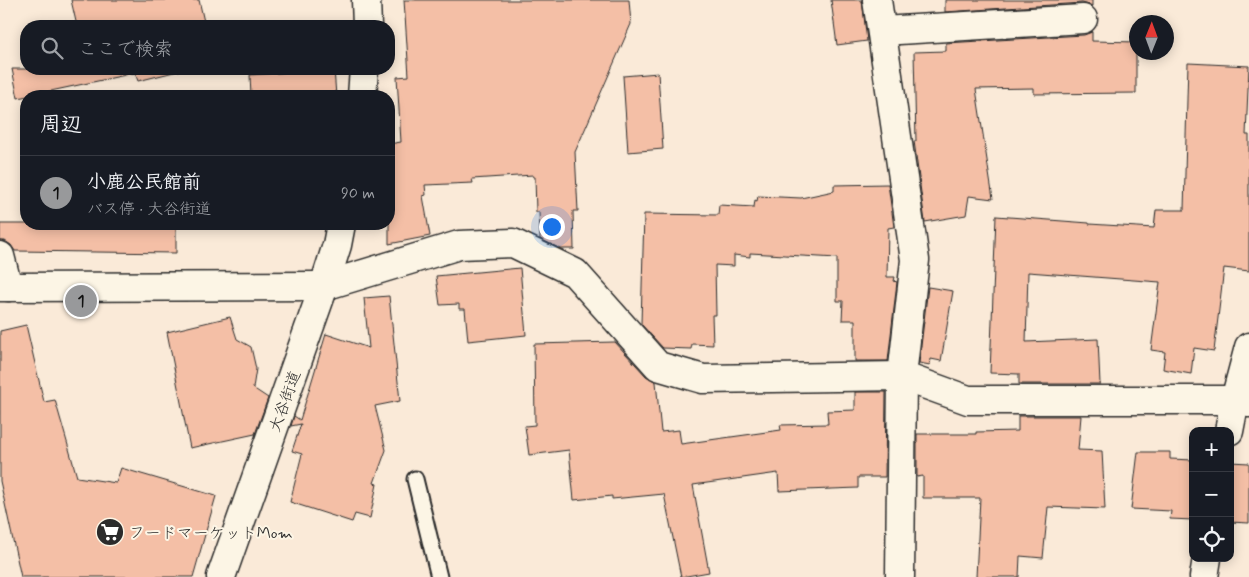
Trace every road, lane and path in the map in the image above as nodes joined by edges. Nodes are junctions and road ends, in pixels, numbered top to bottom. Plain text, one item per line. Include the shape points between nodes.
1 (366, 0) edge
2 (877, 0) edge
3 (1024, 11) edge
4 (1083, 19) dead end
5 (367, 20) edge
6 (882, 31) junction
7 (364, 75) edge
8 (362, 90) edge
9 (340, 230) edge
10 (0, 256) edge
11 (324, 286) junction
12 (4, 287) edge
13 (1249, 347) edge
14 (902, 376) junction
15 (1242, 401) edge
16 (1231, 427) edge
17 (415, 479) dead end
18 (1206, 562) edge
19 (221, 577) edge
20 (440, 577) edge
21 (900, 577) edge
22 (1204, 577) edge

1 - 5 street
2 - 6 street
3 - 4 street
3 - 6 street
6 - 14 street via 915,260
7 - 8 street
9 - 11 street, 大谷街道
10 - 12 street
11 - 12 street
11 - 14 street via 459,245 514,243 576,272 658,366 703,379
11 - 19 street, 大谷街道
13 - 15 street
14 - 15 street via 968,400
14 - 21 street
15 - 16 street
17 - 20 lane
18 - 22 street

